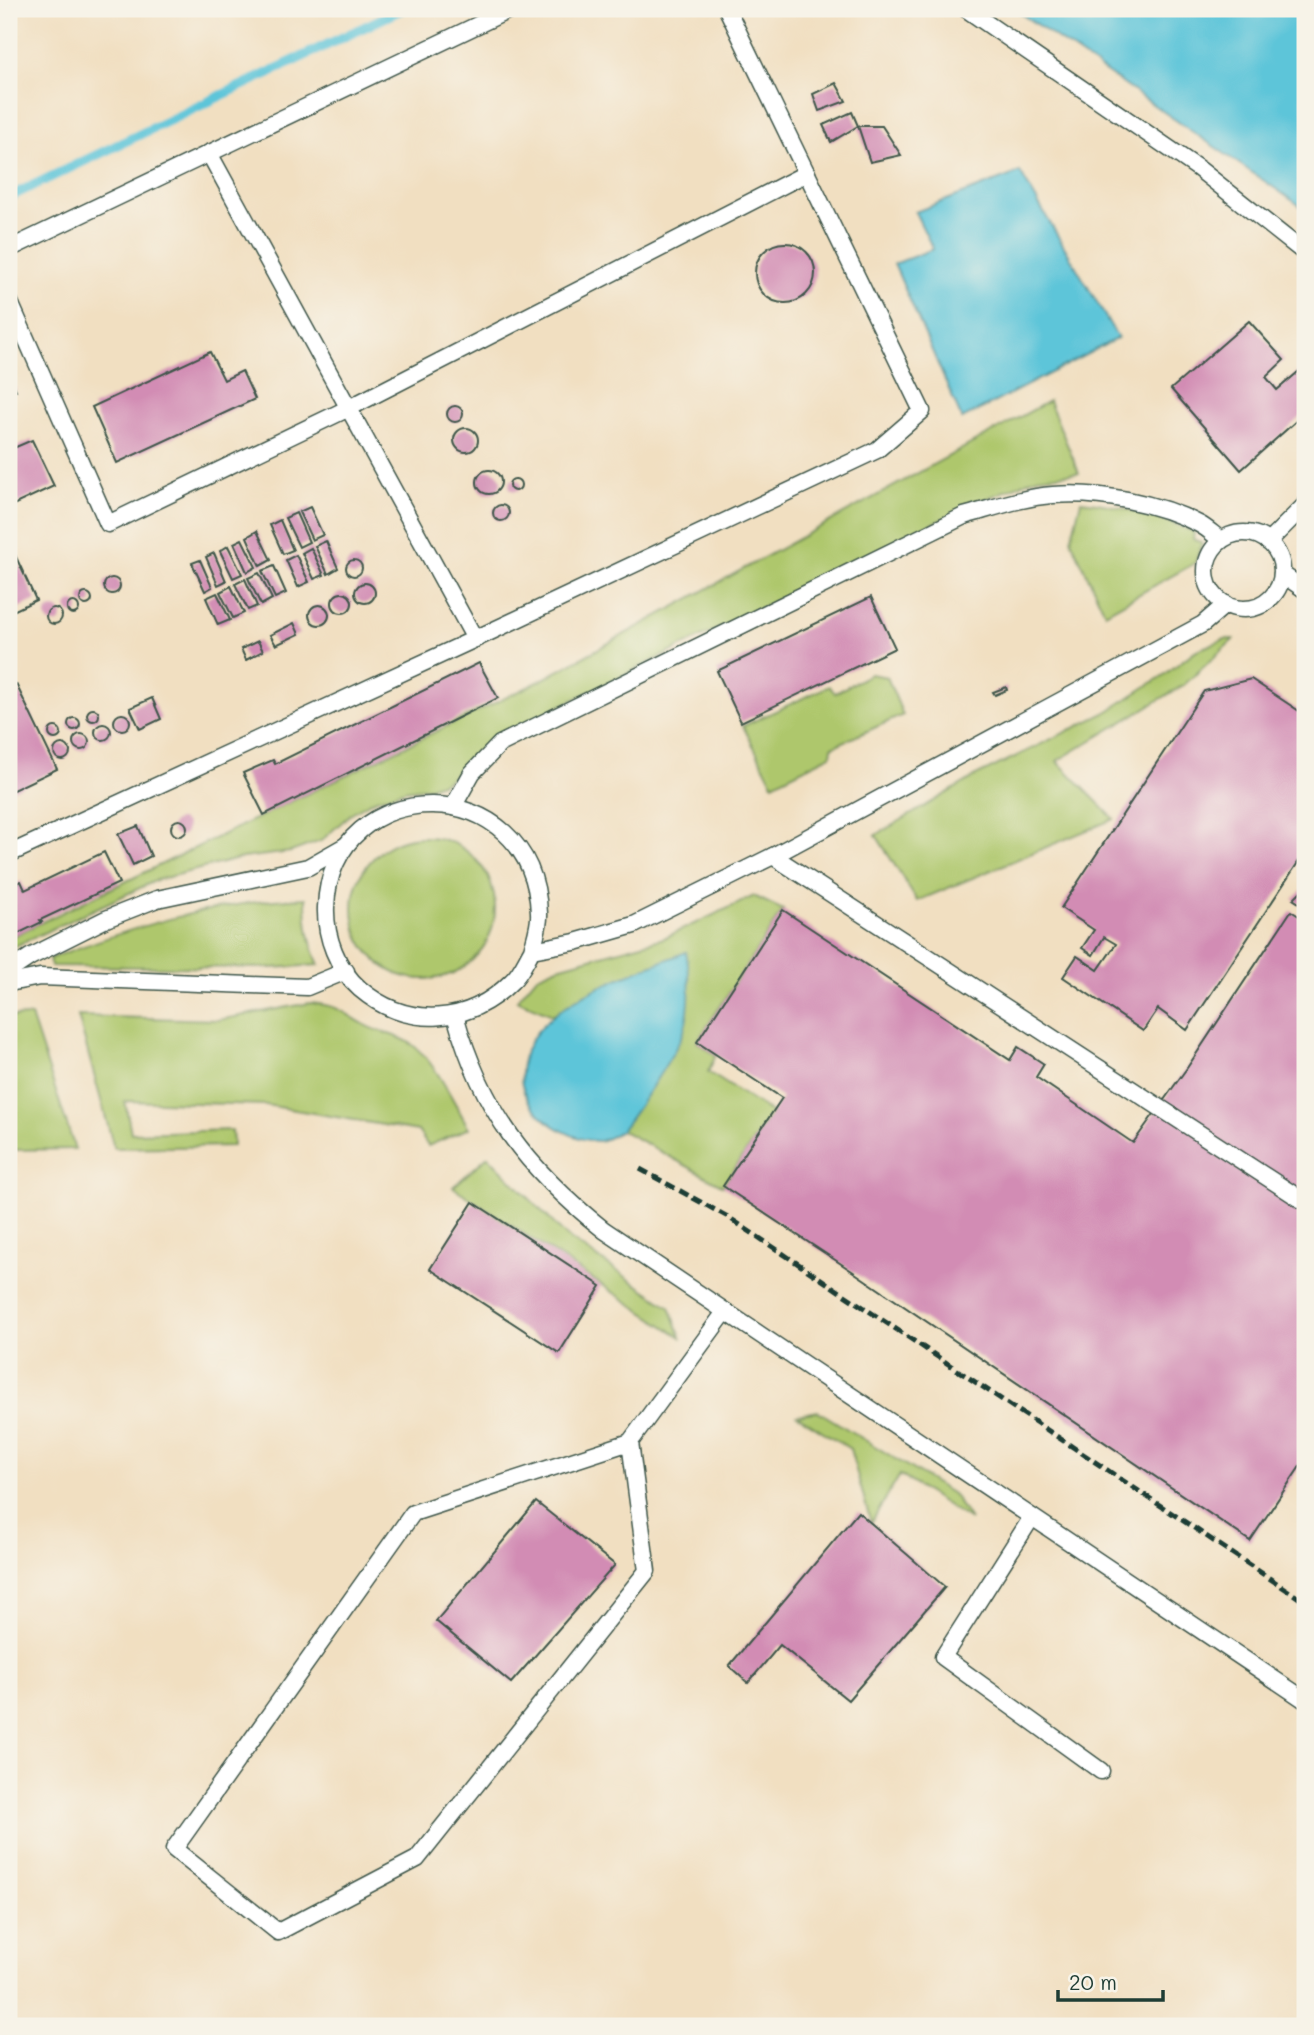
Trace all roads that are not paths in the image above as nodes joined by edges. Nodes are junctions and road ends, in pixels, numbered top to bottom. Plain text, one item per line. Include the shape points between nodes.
1 (511, 9) edge
2 (727, 9) edge
3 (966, 9) edge
4 (209, 153) junction
5 (807, 173) junction
6 (9, 249) edge
7 (1305, 253) edge
8 (9, 300) edge
9 (349, 408) junction
10 (1305, 505) edge
11 (1221, 540) junction
12 (1268, 542) junction
13 (1282, 574) junction
14 (1305, 590) edge
15 (1226, 604) junction
16 (475, 639) junction
17 (453, 807) junction
18 (350, 844) junction
19 (9, 854) edge
20 (773, 856) junction
21 (532, 950) junction
22 (9, 971) edge
23 (345, 971) junction
24 (9, 983) edge
25 (455, 1015) junction
26 (1305, 1202) edge
27 (726, 1312) junction
28 (630, 1442) junction
29 (1032, 1517) junction
30 (1305, 1700) edge
31 (1101, 1772) dead end

1 - 4 lane
2 - 5 lane
3 - 7 lane via 1199,169
4 - 6 lane
4 - 9 lane
5 - 9 lane
5 - 16 lane via 922,411 877,450
8 - 9 lane via 108,524
9 - 16 lane
10 - 12 lane
11 - 12 lane via 1244,533
11 - 15 lane via 1212,550 1205,574 1216,597
11 - 17 lane via 1200,524 1154,507 1080,494 1020,500 964,516 500,744 472,773
12 - 13 lane via 1276,550
13 - 14 lane
13 - 15 lane via 1279,586 1262,604 1238,608
15 - 20 lane via 1203,624
16 - 19 lane
17 - 18 lane via 431,803 396,809 364,827
17 - 21 lane via 497,825 521,850 536,881 540,916
18 - 22 lane via 308,867 157,899 106,919
18 - 23 lane via 327,888 326,924
20 - 21 lane via 634,925
20 - 26 lane
21 - 25 lane via 514,979 488,1002
23 - 24 lane via 307,987 40,977
23 - 25 lane via 358,988 387,1007 421,1017
25 - 27 lane via 486,1099 536,1169 604,1230
27 - 28 lane
27 - 29 lane
28 - 28 lane via 413,1513 174,1849 278,1932 417,1859 647,1571
29 - 30 lane
29 - 31 lane via 943,1657

